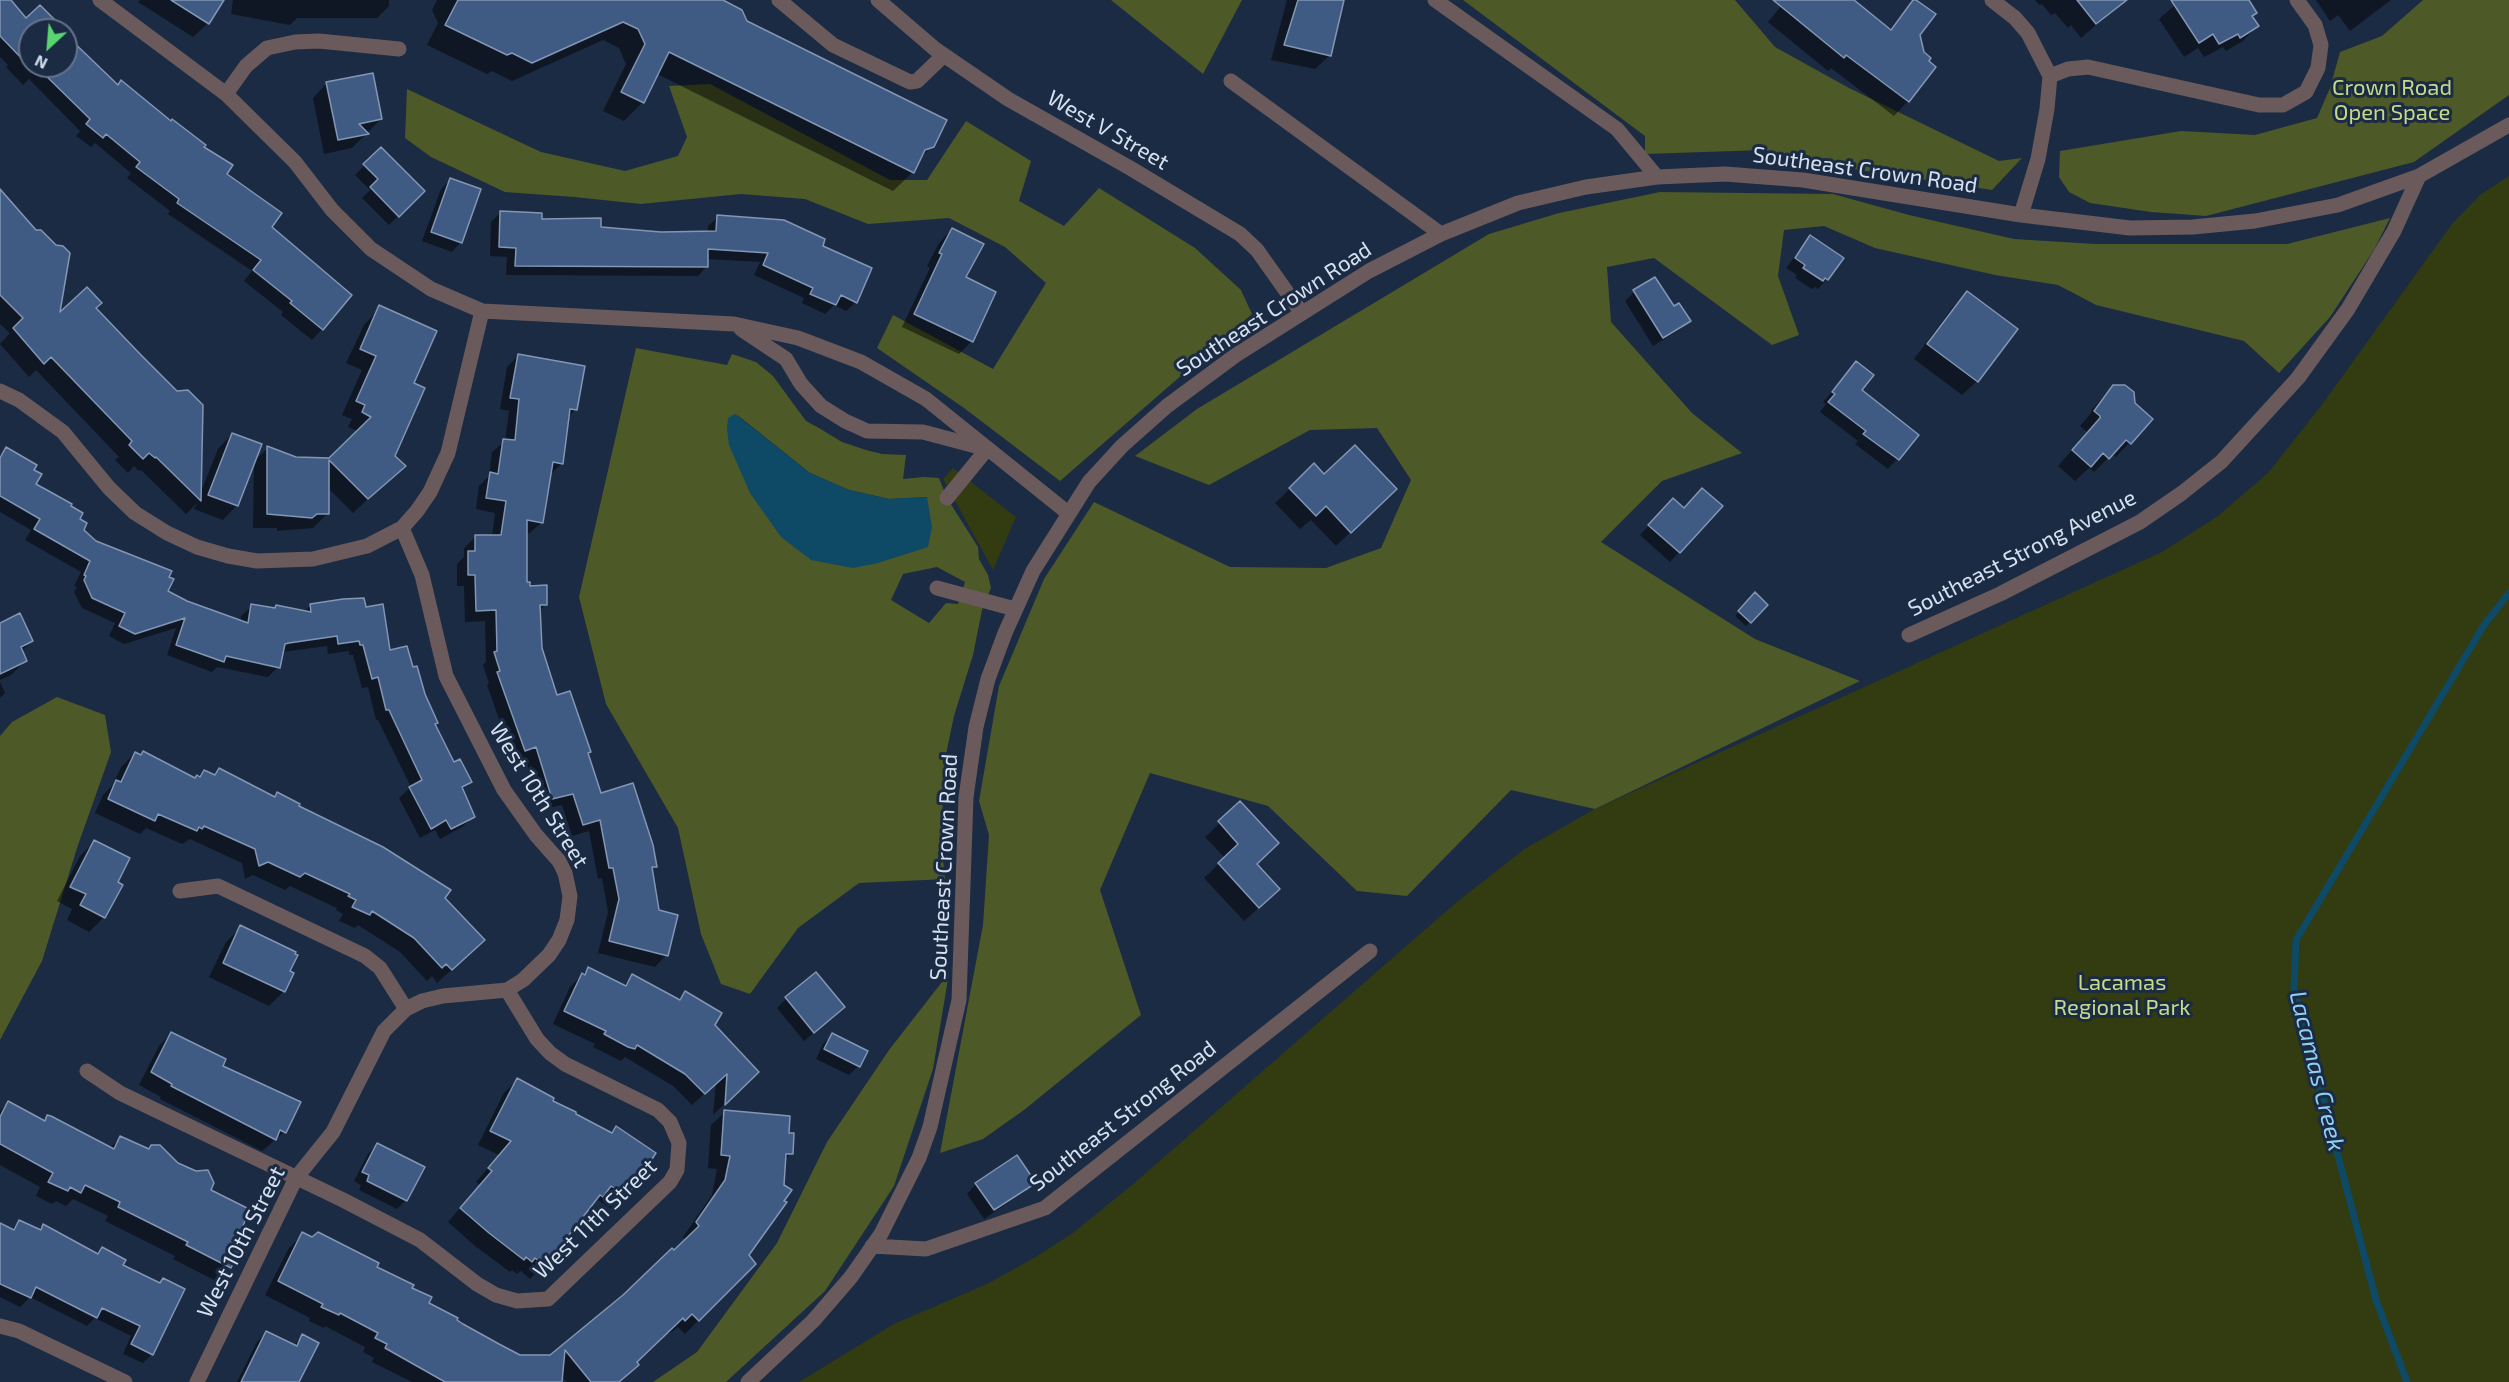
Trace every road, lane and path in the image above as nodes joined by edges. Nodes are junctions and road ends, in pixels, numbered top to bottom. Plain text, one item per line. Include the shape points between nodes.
1 (100, 0) edge
2 (779, 0) edge
3 (878, 0) edge
4 (1435, 0) edge
5 (1992, 0) edge
6 (2297, 0) edge
7 (399, 49) dead end
8 (944, 55) junction
9 (2050, 75) junction
10 (1231, 81) dead end
11 (226, 94) junction
12 (2509, 125) edge
13 (2419, 176) junction
14 (1657, 177) junction
15 (2021, 215) junction
16 (1441, 234) junction
17 (482, 311) junction
18 (1301, 312) junction
19 (734, 324) junction
20 (0, 391) edge
21 (987, 449) junction
22 (947, 498) dead end
23 (1068, 513) junction
24 (402, 528) junction
25 (937, 588) dead end
26 (1015, 609) junction
27 (1909, 635) dead end
28 (180, 891) dead end
29 (1370, 951) dead end
30 (507, 990) junction
31 (406, 1009) junction
32 (87, 1071) dead end
33 (296, 1178) junction
34 (872, 1246) junction
35 (0, 1326) edge
36 (125, 1382) edge
37 (197, 1382) edge
38 (748, 1382) edge

1 - 11 street
2 - 8 street via 833,45 909,82 918,81
3 - 8 street, West V Street
4 - 14 street via 1617,129
5 - 9 street via 2028,33
6 - 9 street via 2315,26 2321,45 2318,68 2306,92 2283,105 2259,105 2088,67
7 - 11 street via 319,41 267,48 246,66
8 - 18 street, West V Street via 1008,99 1240,234 1257,250
9 - 15 street via 2038,159
10 - 16 street
11 - 17 street via 295,162 332,210 371,249 430,289
12 - 13 street, Southeast Crown Road
13 - 15 street, Southeast Crown Road via 2338,205 2245,222 2130,228
13 - 27 street, Southeast Strong Avenue via 2390,240 2337,324 2298,378 2221,462 2140,522 2000,594
14 - 15 street, Southeast Crown Road via 1725,174 1803,180
14 - 16 street, Southeast Crown Road via 1586,187 1518,203
16 - 18 street, Southeast Crown Road
17 - 19 street
17 - 24 street via 448,453 430,492
18 - 23 street, Southeast Crown Road via 1167,406 1122,446 1089,482
19 - 21 street via 798,338 861,362 926,399
19 - 21 street via 786,359 820,406 845,421 867,430 923,432
20 - 24 street via 20,400 63,432 135,513 197,547 257,561 314,559 367,546
21 - 22 street
21 - 23 street
23 - 26 street, Southeast Crown Road
24 - 30 street, West 10th Street via 422,575 446,676 504,790 559,861 569,886 569,910 559,940 536,969
25 - 26 street
26 - 34 street, Southeast Crown Road via 988,679 976,726 966,796 959,1000 952,1036 920,1158
28 - 31 street via 218,886 365,956 386,976
29 - 34 street, Southeast Strong Road via 1046,1208 926,1249
30 - 31 street, West 10th Street via 443,996
30 - 33 street, West 11th Street via 550,1053 658,1110 670,1122 679,1143 677,1170 670,1182 561,1289 548,1299 533,1302 496,1294 420,1240
31 - 33 street, West 10th Street via 384,1031 333,1132
32 - 33 street via 120,1093
33 - 37 street, West 10th Street
34 - 38 street, Southeast Crown Road via 813,1322
35 - 36 street via 19,1331

